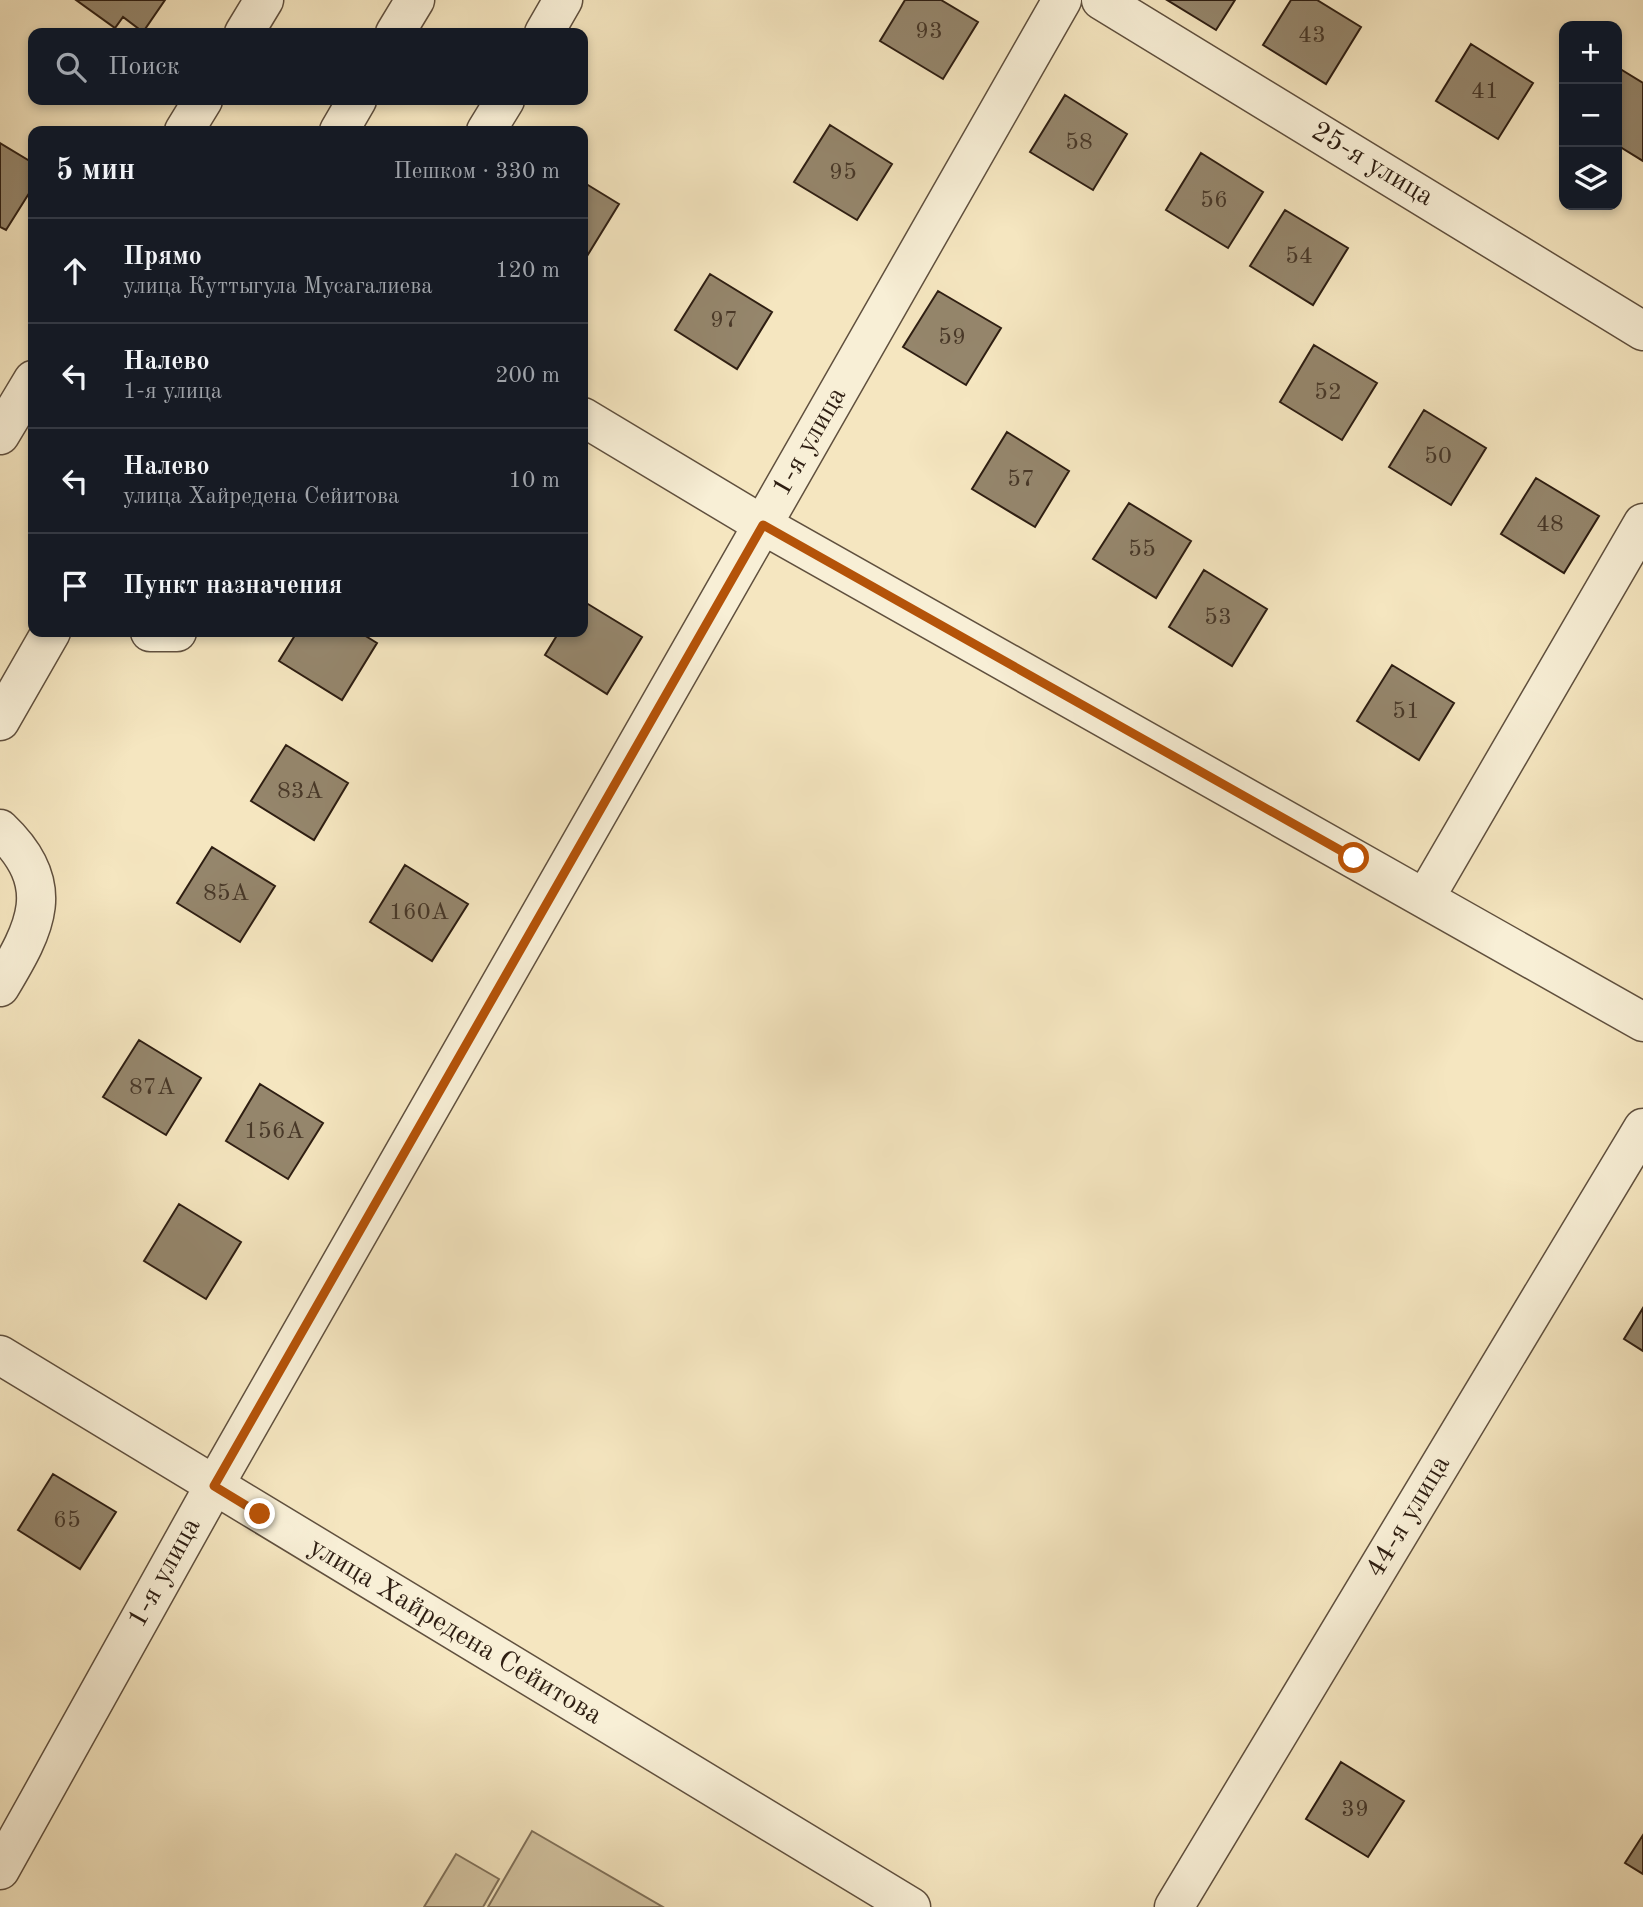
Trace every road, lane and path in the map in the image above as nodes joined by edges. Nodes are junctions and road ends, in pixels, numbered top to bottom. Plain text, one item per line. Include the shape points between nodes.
1 (264, 0) edge
2 (415, 0) edge
3 (563, 0) edge
4 (1062, 0) edge
5 (1101, 0) edge
6 (247, 28) edge
7 (399, 28) edge
8 (547, 28) edge
9 (201, 105) edge
10 (354, 105) edge
11 (502, 105) edge
12 (187, 126) edge
13 (342, 126) edge
14 (489, 126) edge
15 (1643, 331) edge
16 (28, 388) edge
17 (588, 420) edge
18 (0, 435) edge
19 (1643, 523) edge
20 (763, 525) junction
21 (48, 637) edge
22 (0, 721) edge
23 (0, 829) edge
24 (1425, 898) junction
25 (0, 987) edge
26 (1643, 1022) edge
27 (1643, 1128) edge
28 (0, 1356) edge
29 (214, 1486) junction
30 (0, 1870) edge
31 (911, 1907) edge
32 (1174, 1907) edge

1 - 6 street
2 - 7 street
3 - 8 street
4 - 20 street, 1-я улица
5 - 15 street, 25-я улица
9 - 12 street
10 - 13 street
11 - 14 street
16 - 18 street
17 - 20 street
19 - 24 street
20 - 24 street
20 - 29 street, 1-я улица
21 - 22 street
23 - 25 street via 34,874 37,906 28,940
24 - 26 street
27 - 32 street, 44-я улица
28 - 29 street, улица Хайредена Сейитова
29 - 30 street, 1-я улица
29 - 31 street, улица Хайредена Сейитова

